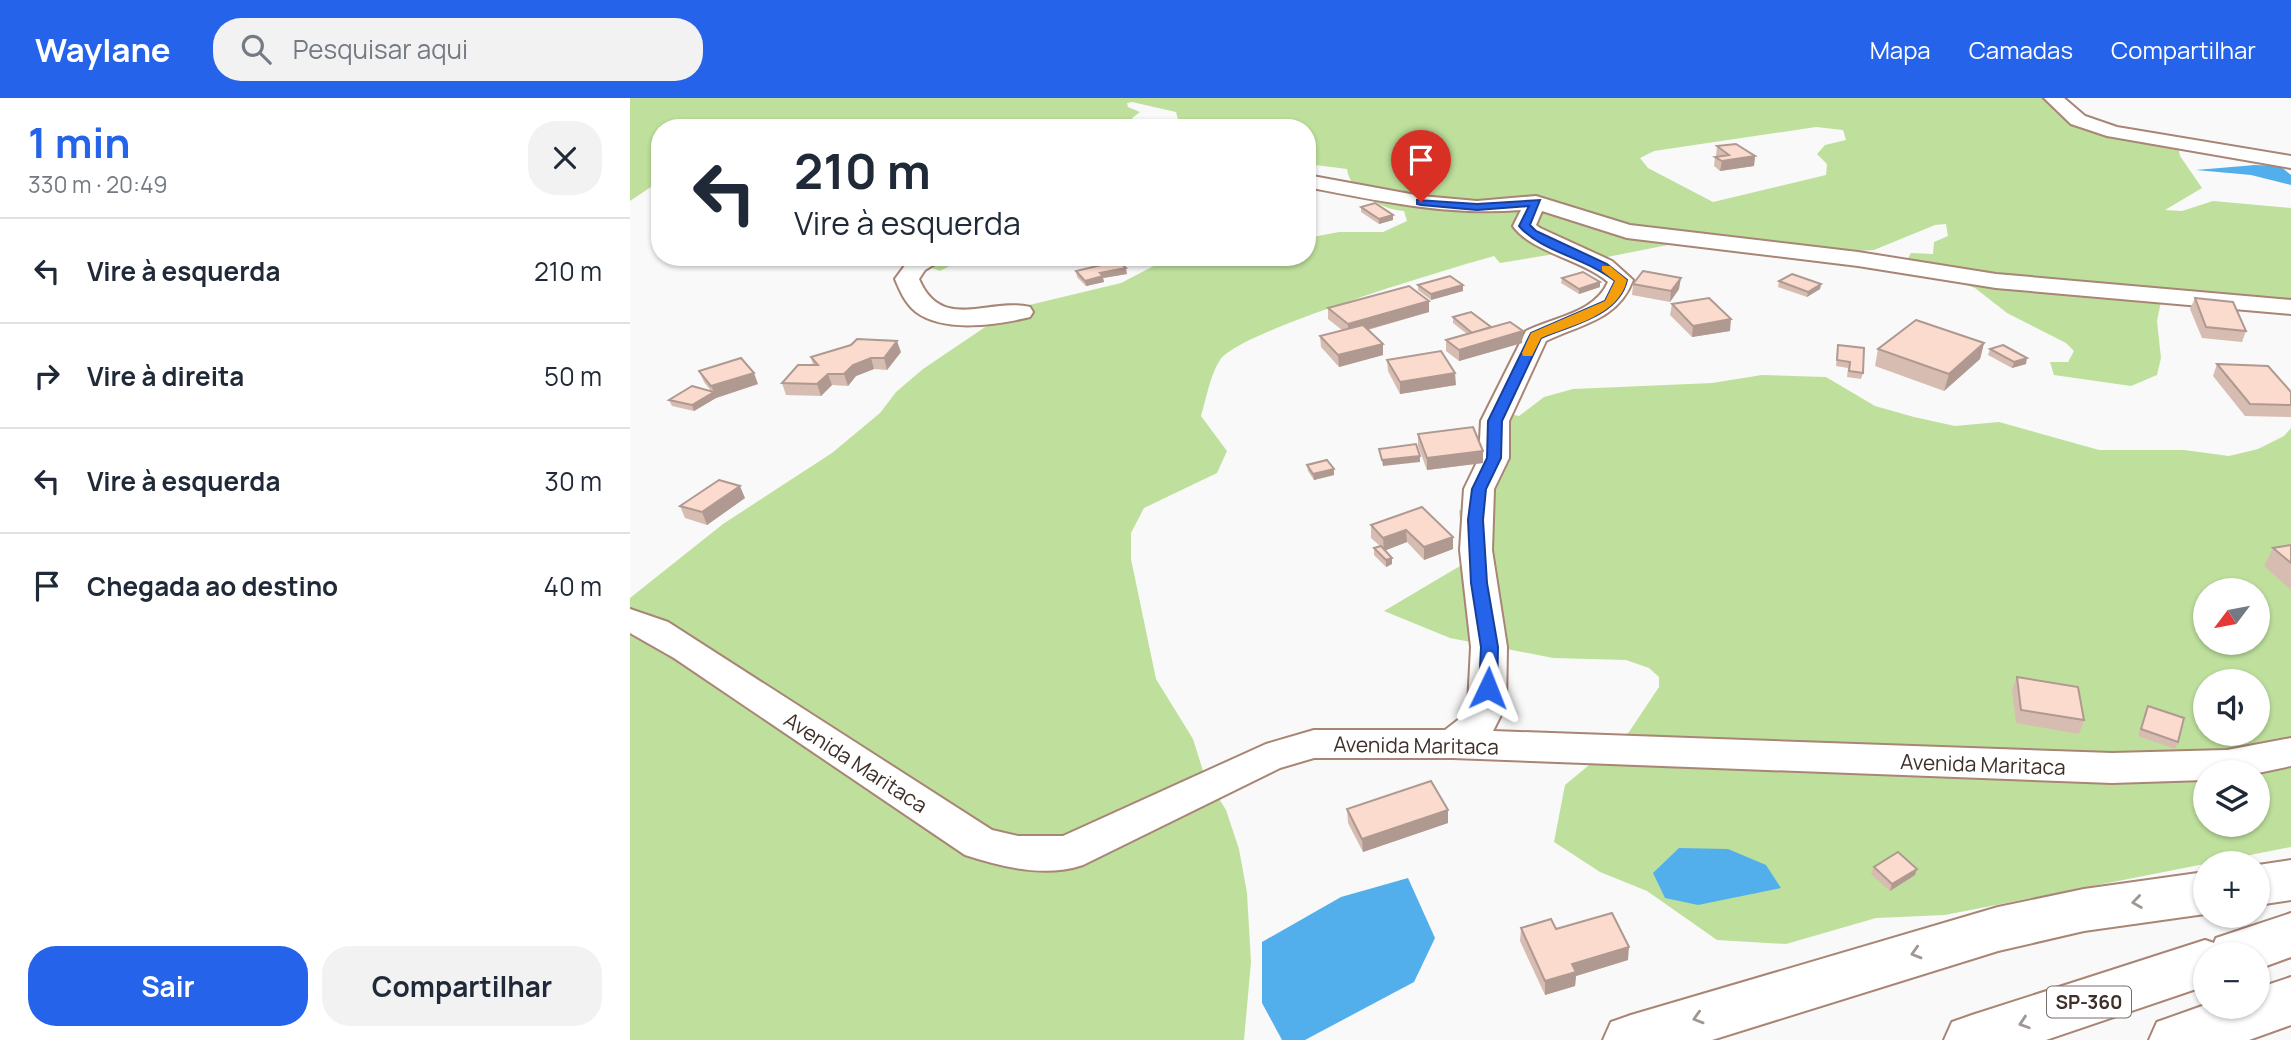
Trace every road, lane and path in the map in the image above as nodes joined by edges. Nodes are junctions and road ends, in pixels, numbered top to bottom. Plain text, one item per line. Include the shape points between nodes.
1 (2053, 98) edge
2 (2291, 162) edge
3 (1316, 183) edge
4 (1536, 202) junction
5 (916, 266) edge
6 (2291, 307) edge
7 (1021, 312) dead end
8 (630, 620) edge
9 (1453, 744) junction
10 (2291, 752) edge
11 (2291, 880) edge
12 (2270, 883) edge
13 (2193, 895) edge
14 (2291, 935) edge
15 (2270, 942) edge
16 (2193, 968) edge
17 (2291, 1002) edge
18 (2226, 1029) edge
19 (1631, 1040) edge
20 (1972, 1040) edge
21 (2177, 1040) edge

1 - 2 street via 2078,120 2114,132
3 - 4 street via 1477,207
4 - 6 street via 1627,231 1996,281
4 - 9 street via 1524,226 1604,266 1621,280 1609,304 1535,336 1495,421 1494,458 1479,489 1476,520 1489,647 1487,705 1478,724
5 - 7 street via 907,279 932,311 952,317
8 - 9 street, Avenida Maritaca via 687,650 980,843 1018,853 1068,853 1266,758 1314,744
9 - 10 street, Avenida Maritaca via 2112,768 2227,765
11 - 12 highway
13 -> 19 highway via 2084,910 1997,929
14 - 15 highway
16 -> 20 highway, SP-360
17 - 18 highway
18 - 21 highway

